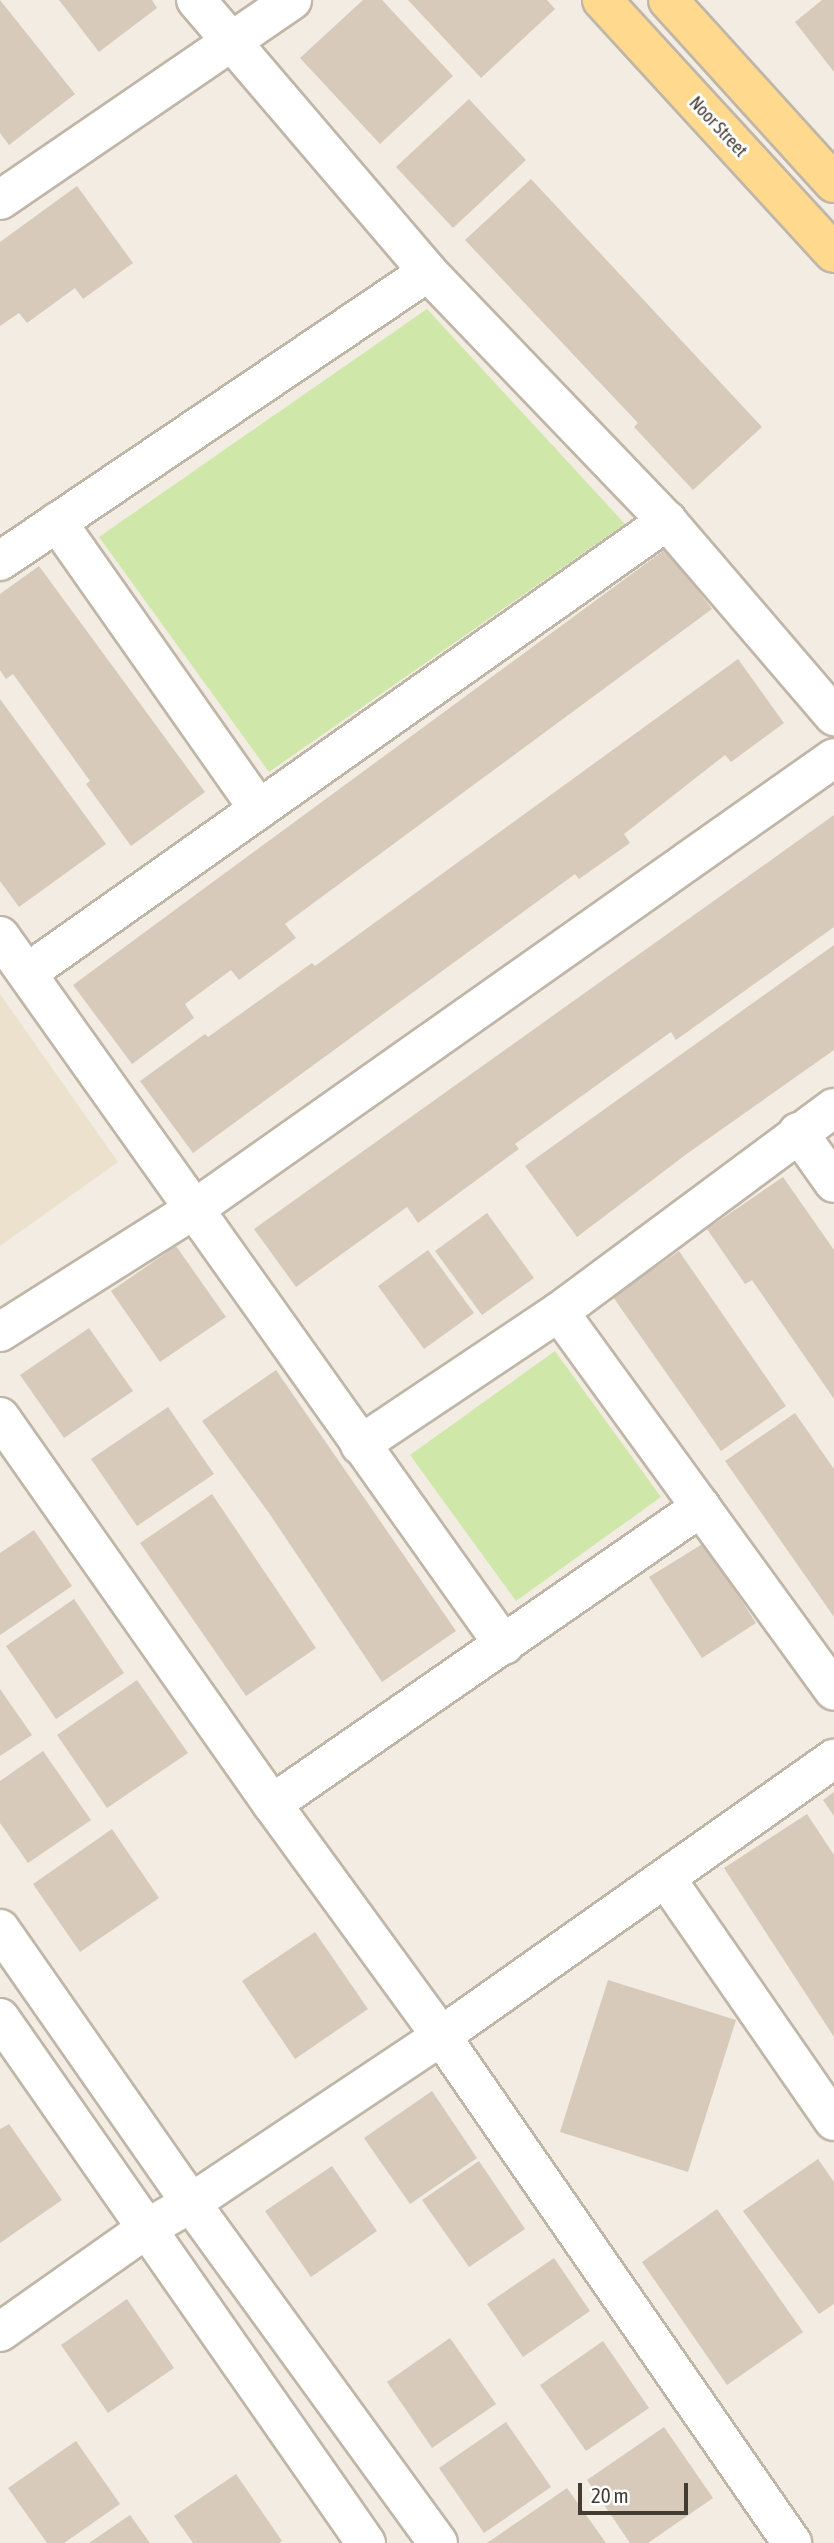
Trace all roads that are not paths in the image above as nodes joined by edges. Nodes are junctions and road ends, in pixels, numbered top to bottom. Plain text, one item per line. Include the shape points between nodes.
1 (197, 0) edge
2 (292, 0) edge
3 (602, 0) edge
4 (679, 4) edge
5 (232, 41) junction
6 (834, 183) edge
7 (3, 193) edge
8 (834, 253) edge
9 (428, 272) junction
10 (667, 521) junction
11 (57, 522) junction
12 (0, 561) edge
13 (834, 716) edge
14 (834, 758) edge
15 (259, 809) junction
16 (0, 936) edge
17 (27, 973) junction
18 (834, 1108) edge
19 (798, 1132) junction
20 (834, 1183) edge
21 (193, 1210) junction
22 (559, 1312) junction
23 (0, 1332) edge
24 (0, 1417) edge
25 (360, 1445) junction
26 (701, 1507) junction
27 (504, 1645) junction
28 (834, 1691) edge
29 (834, 1759) edge
30 (272, 1804) junction
31 (667, 1880) junction
32 (0, 1929) edge
33 (0, 2018) edge
34 (441, 2036) junction
35 (834, 2121) edge
36 (191, 2203) junction
37 (146, 2229) junction
38 (0, 2332) edge
39 (349, 2537) edge
40 (438, 2543) edge
41 (792, 2543) edge

1 - 5 street
2 - 5 street
3 - 8 main road, Noor Street
4 - 6 main road
5 - 7 street
5 - 9 street
9 - 10 street
9 - 11 street
10 - 13 street
10 - 15 street
11 - 12 street
11 - 15 street
14 - 21 street
15 - 17 street
16 - 17 street
17 - 21 street
18 - 19 street
19 - 20 street
19 - 22 street
21 - 23 street
21 - 25 street
22 - 25 street
22 - 26 street
24 - 30 street
25 - 27 street
26 - 27 street
26 - 28 street
27 - 30 street
29 - 31 street
30 - 34 street
31 - 34 street
31 - 35 street
32 - 36 street
33 - 37 street
34 - 36 street
34 - 41 street
36 - 37 street
36 - 40 street
37 - 38 street
37 - 39 street

